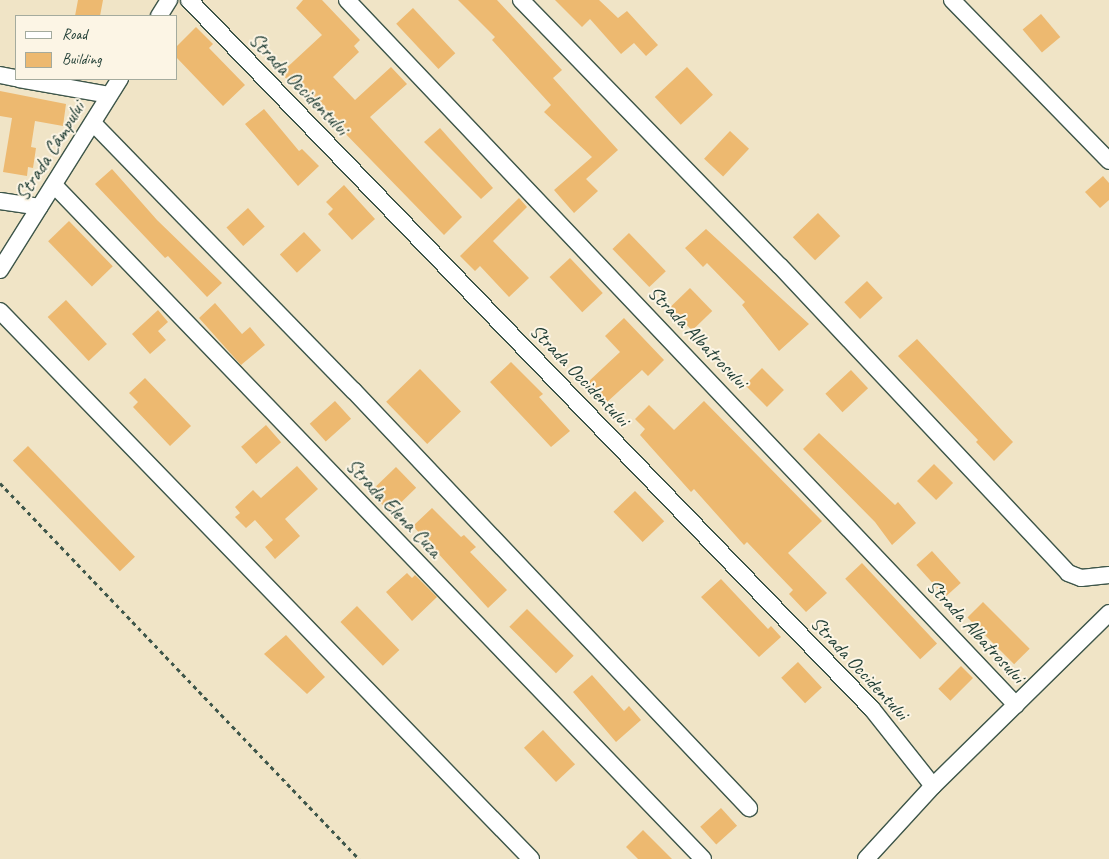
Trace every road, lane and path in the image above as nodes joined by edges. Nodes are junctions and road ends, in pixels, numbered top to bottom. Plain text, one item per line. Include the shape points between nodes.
1 (169, 0) edge
2 (189, 0) edge
3 (347, 0) edge
4 (520, 0) edge
5 (952, 0) edge
6 (160, 15) edge
7 (0, 75) edge
8 (15, 78) edge
9 (29, 80) edge
10 (119, 80) edge
11 (110, 95) junction
12 (93, 123) junction
13 (1109, 161) edge
14 (54, 186) junction
15 (0, 201) edge
16 (40, 207) junction
17 (0, 270) edge
18 (0, 311) edge
19 (0, 482) edge
20 (1109, 575) edge
21 (1109, 613) edge
22 (1016, 705) junction
23 (933, 786) junction
24 (749, 808) dead end
25 (358, 859) edge
26 (531, 859) edge
27 (703, 859) edge
28 (866, 859) edge

1 - 6 street
2 - 23 street, Strada Occidentului via 872,709
3 - 22 street, Strada Albatrosului
4 - 20 street via 780,266 1068,573 1081,578
5 - 13 street
7 - 8 street
9 - 11 street
10 - 11 street, Strada Câmpului
11 - 12 street, Strada Câmpului
12 - 14 street, Strada Câmpului
12 - 24 street via 353,390
14 - 16 street, Strada Câmpului
14 - 27 street, Strada Elena Cuza
15 - 16 street
16 - 17 street, Strada Câmpului
18 - 26 street
19 - 25 path
21 - 22 street
22 - 23 street
23 - 28 street

